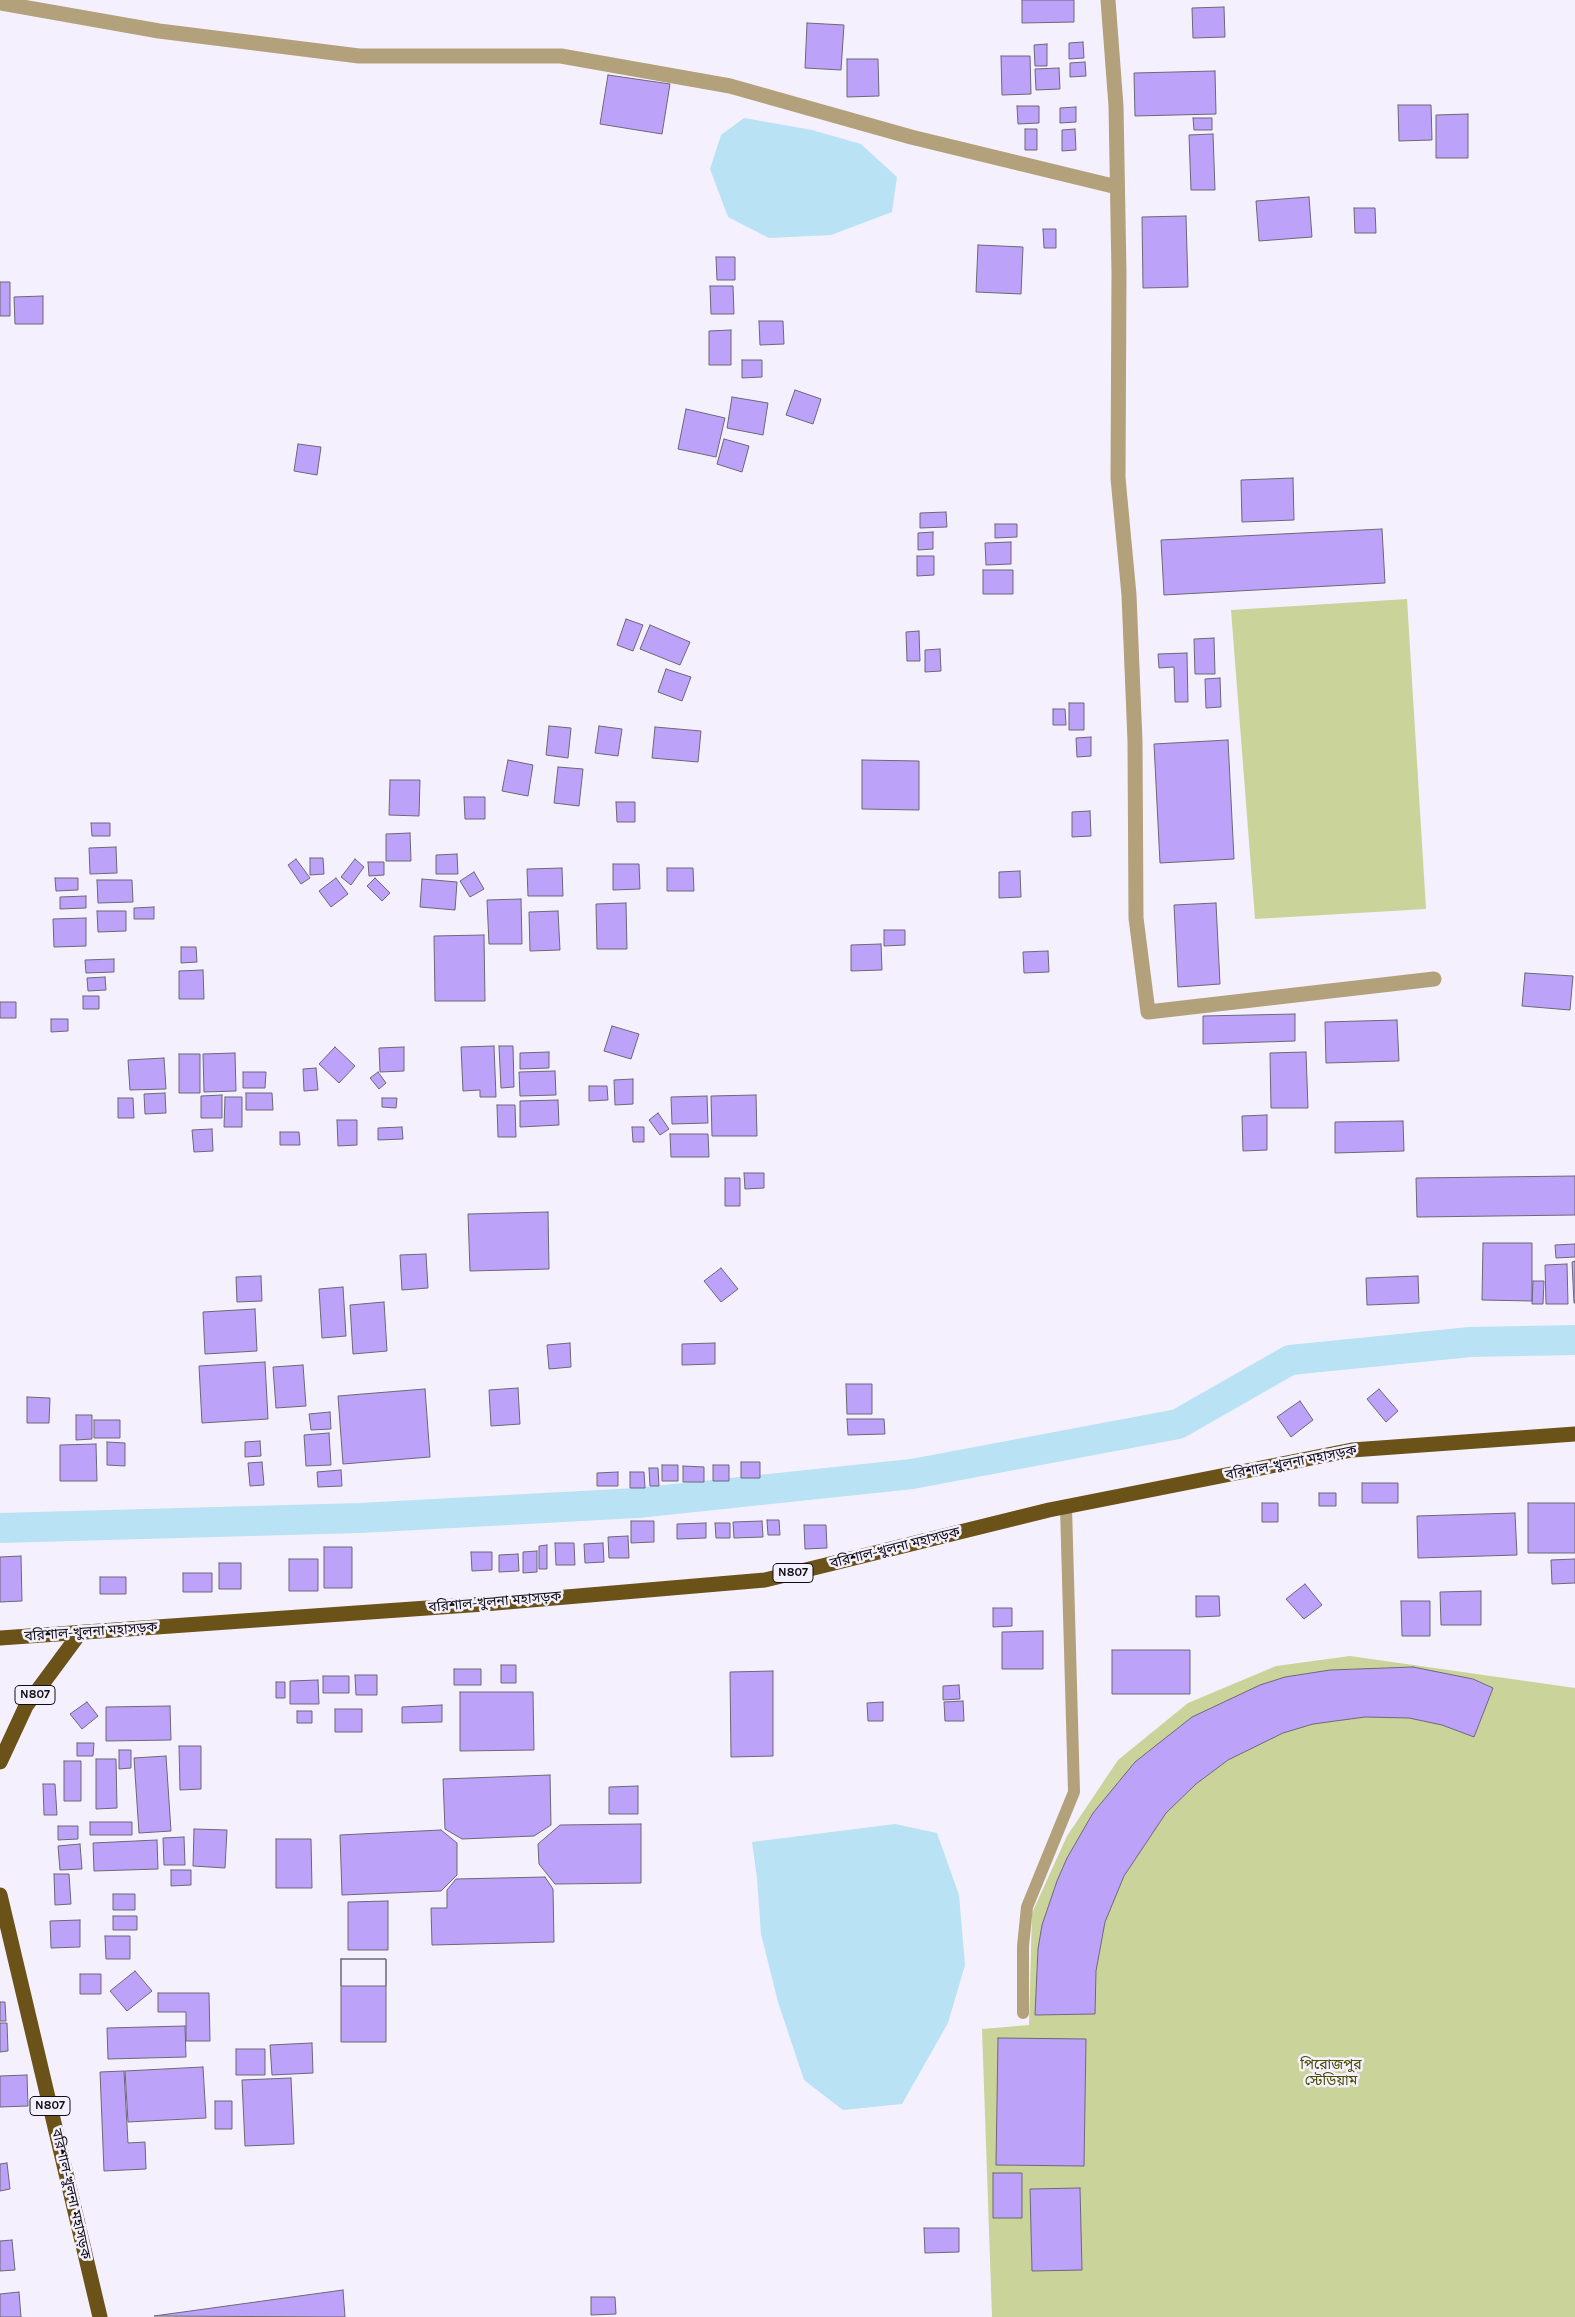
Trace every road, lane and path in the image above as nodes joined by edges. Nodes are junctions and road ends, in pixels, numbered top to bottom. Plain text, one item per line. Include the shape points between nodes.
1 (1108, 0) edge
2 (0, 3) edge
3 (1117, 187) junction
4 (1434, 979) dead end
5 (1575, 1434) edge
6 (1066, 1507) junction
7 (80, 1633) junction
8 (0, 1638) edge
9 (0, 1762) edge
10 (0, 1895) edge
11 (1023, 2013) dead end
12 (100, 2317) edge

1 - 3 street via 1116,106
2 - 3 street via 159,31 359,56 560,56 730,86 911,137
3 - 4 street via 1118,478 1129,595 1136,918 1148,1012
5 - 6 highway, বরিশাল-খুলনা মহাসড়ক / N807 via 1352,1450
6 - 7 highway, বরিশাল-খুলনা মহাসড়ক / N807 via 765,1580
6 - 11 lane via 1074,1792 1027,1907 1022,1946
7 - 8 highway, বরিশাল-খুলনা মহাসড়ক / N807
7 - 9 highway, N807 via 26,1706
10 - 12 highway, বরিশাল-খুলনা মহাসড়ক / N807

